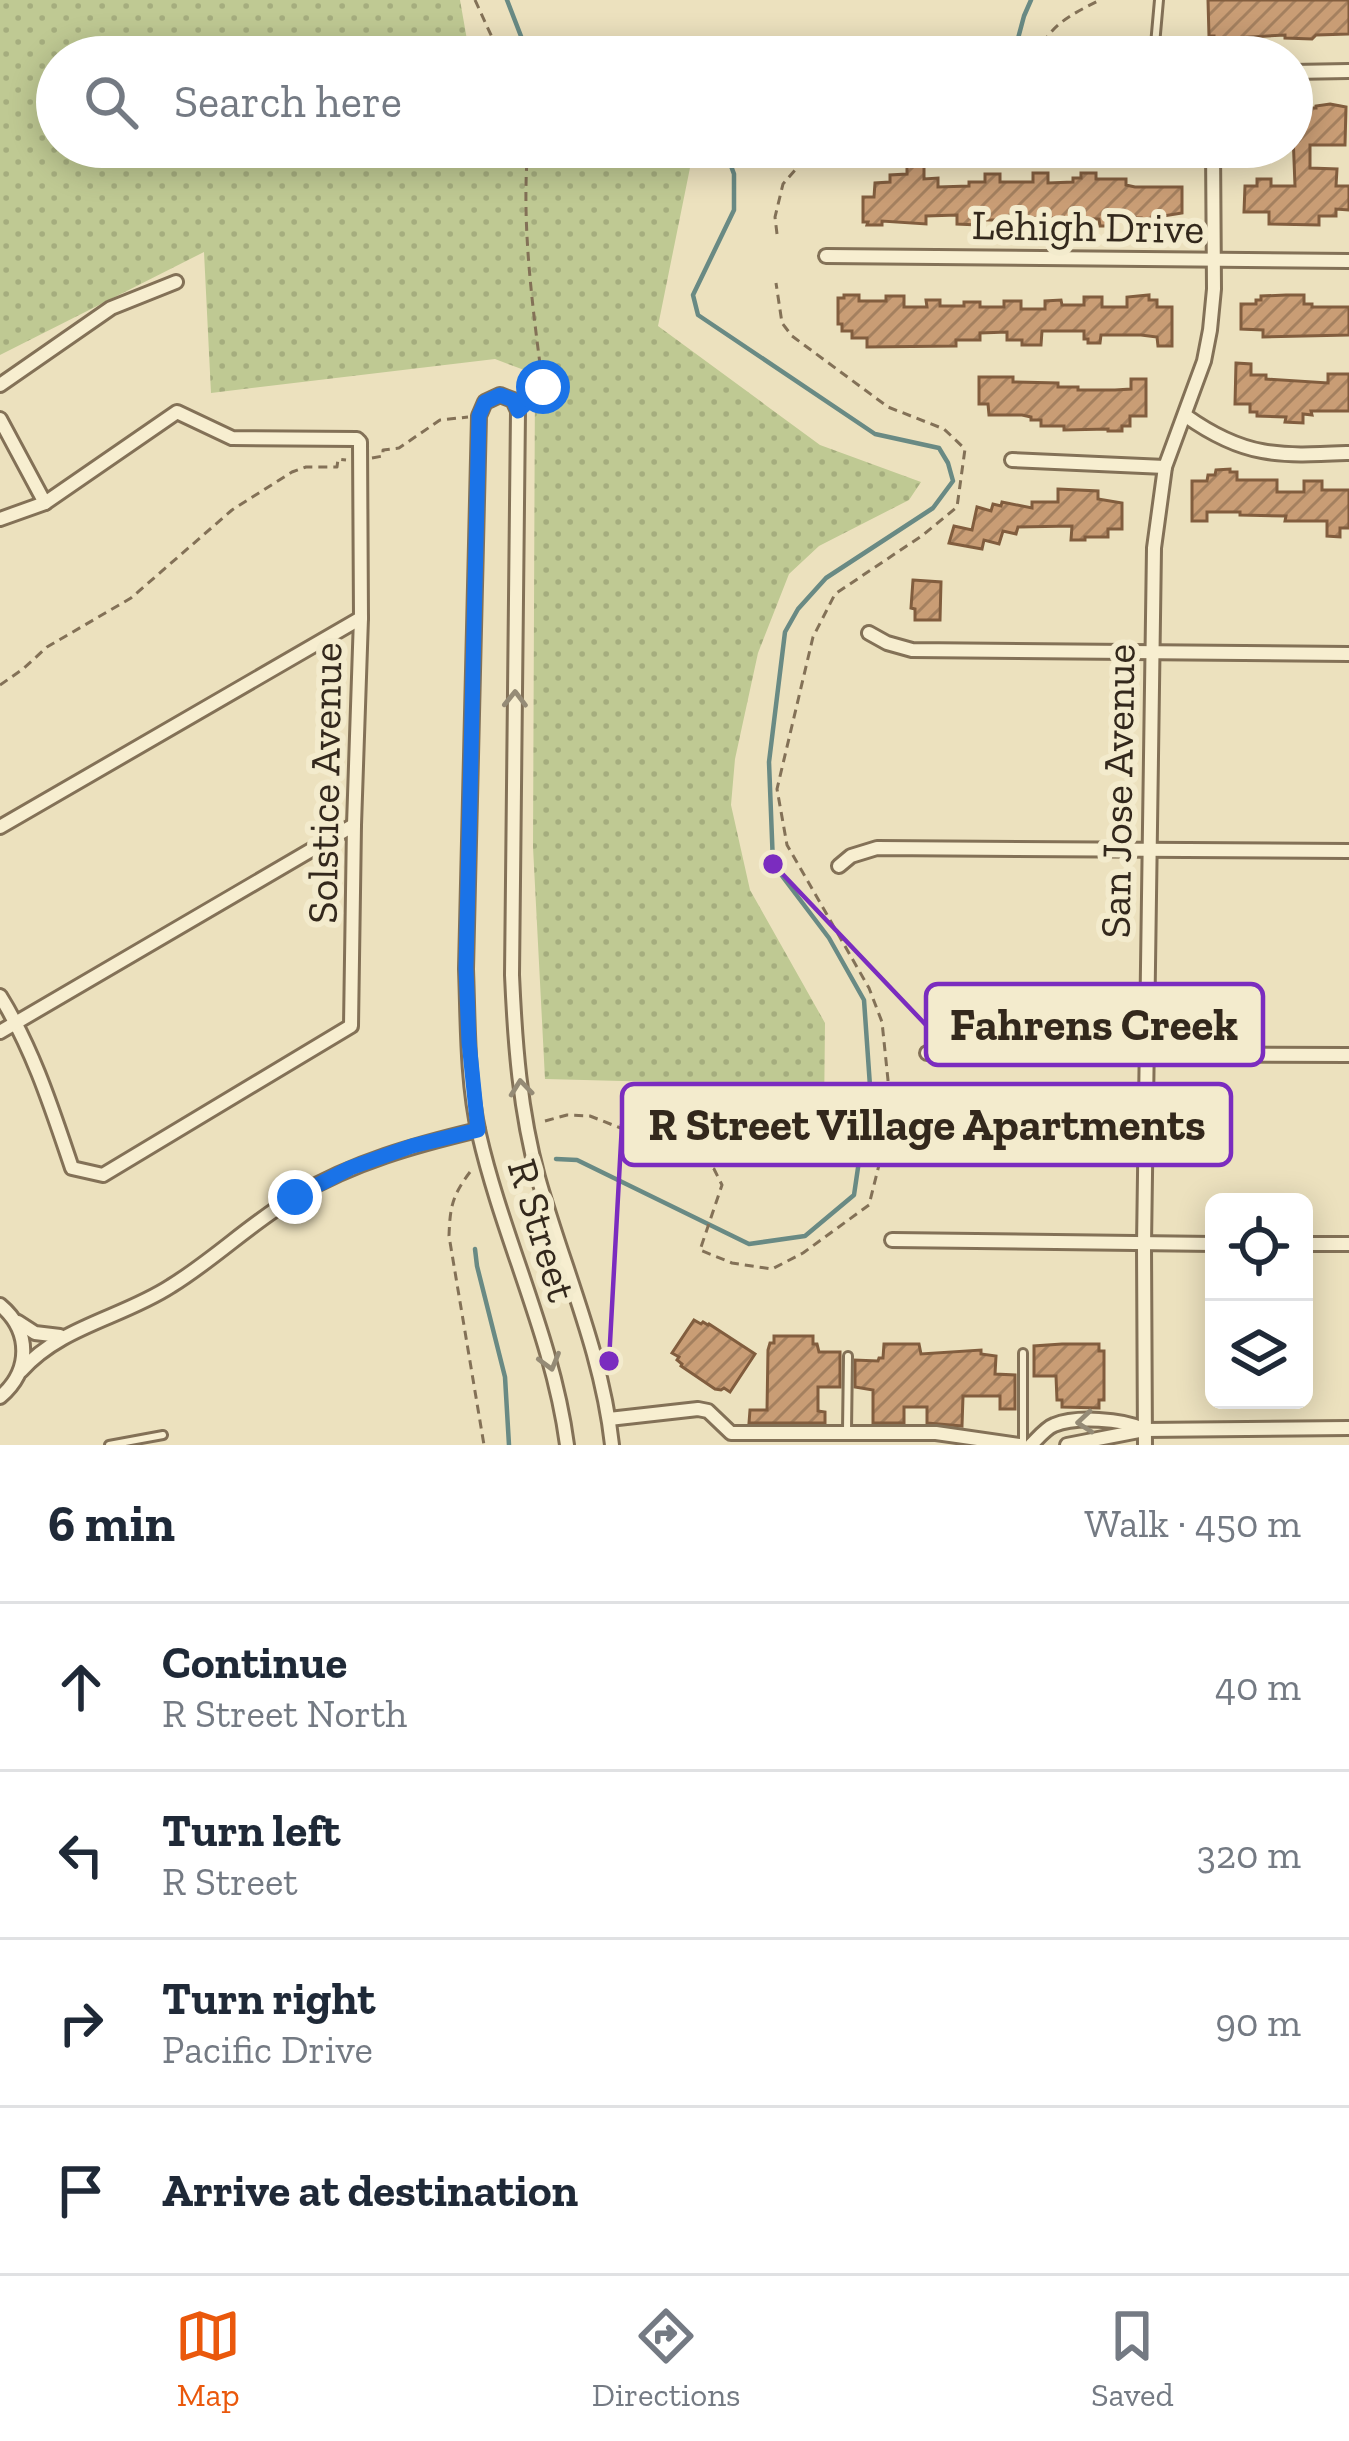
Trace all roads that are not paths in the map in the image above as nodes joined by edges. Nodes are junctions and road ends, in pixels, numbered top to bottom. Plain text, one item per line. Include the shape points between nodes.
1 (1159, 0) edge
2 (1157, 36) edge
3 (1313, 71) edge
4 (1349, 71) edge
5 (1213, 168) edge
6 (826, 256) dead end
7 (1214, 260) junction
8 (1349, 261) edge
9 (176, 282) dead end
10 (0, 385) edge
11 (1186, 416) junction
12 (0, 419) edge
13 (1349, 453) edge
14 (1012, 460) dead end
15 (1165, 467) junction
16 (45, 502) junction
17 (0, 519) edge
18 (361, 618) junction
19 (869, 633) dead end
20 (1152, 653) junction
21 (1349, 654) edge
22 (354, 825) junction
23 (0, 827) edge
24 (1149, 850) junction
25 (1349, 851) edge
26 (838, 866) dead end
27 (0, 996) edge
28 (16, 1023) junction
29 (0, 1032) edge
30 (927, 1053) dead end
31 (1147, 1055) junction
32 (1349, 1055) edge
33 (478, 1130) junction
34 (892, 1240) dead end
35 (1205, 1244) edge
36 (1313, 1244) edge
37 (1349, 1244) edge
38 (1144, 1245) junction
39 (0, 1305) edge
40 (15, 1320) junction
41 (62, 1336) junction
42 (1023, 1353) dead end
43 (848, 1356) dead end
44 (21, 1371) junction
45 (0, 1397) edge
46 (609, 1419) junction
47 (1349, 1428) edge
48 (1144, 1430) junction
49 (847, 1433) junction
50 (163, 1435) dead end
51 (731, 1439) edge
52 (110, 1445) edge
53 (567, 1445) edge
54 (612, 1445) edge
55 (1024, 1445) edge
56 (1066, 1445) edge
57 (1145, 1445) edge

1 - 2 lane
3 - 4 street
5 - 7 street, San Jose Avenue
6 - 7 street, Lehigh Drive
7 - 8 street, Lehigh Drive
7 - 11 street, San Jose Avenue via 1210,331
9 - 10 street via 111,308
11 - 13 street via 1255,451
11 - 15 street, San Jose Avenue
12 - 16 street
14 - 15 street
15 - 20 street, San Jose Avenue
16 - 17 street
16 - 18 street, Solstice Avenue via 177,412 232,438 357,439
18 - 22 street, Solstice Avenue
18 - 23 street
19 - 20 street via 912,650
20 - 21 street
20 - 24 street, San Jose Avenue
22 - 28 street
22 - 28 street, Solstice Avenue via 352,1026 103,1175 72,1168
24 - 25 street
24 - 26 street via 877,848
24 - 31 street, San Jose Avenue
27 - 28 street
28 - 29 street
30 - 31 street
31 - 32 street
31 - 38 street, San Jose Avenue
33 - 41 street via 350,1168 295,1197 169,1288
46 -> 33 street, R Street via 524,1118 515,1034 518,411 500,395 479,416 466,968
33 -> 53 street, R Street via 546,1348
34 - 38 street
35 - 38 street
36 - 37 street
38 - 48 street, San Jose Avenue
39 - 40 street
40 - 41 street
40 - 44 street
41 - 44 street
42 - 55 lane
43 - 49 lane
44 - 45 street
46 - 51 street via 698,1409
46 - 54 street
47 - 48 street
48 -> 55 street via 1127,1421 1084,1421 1052,1425
48 - 56 street
48 - 57 street, San Jose Avenue
49 - 51 street
49 - 55 street via 936,1433
50 - 52 lane

